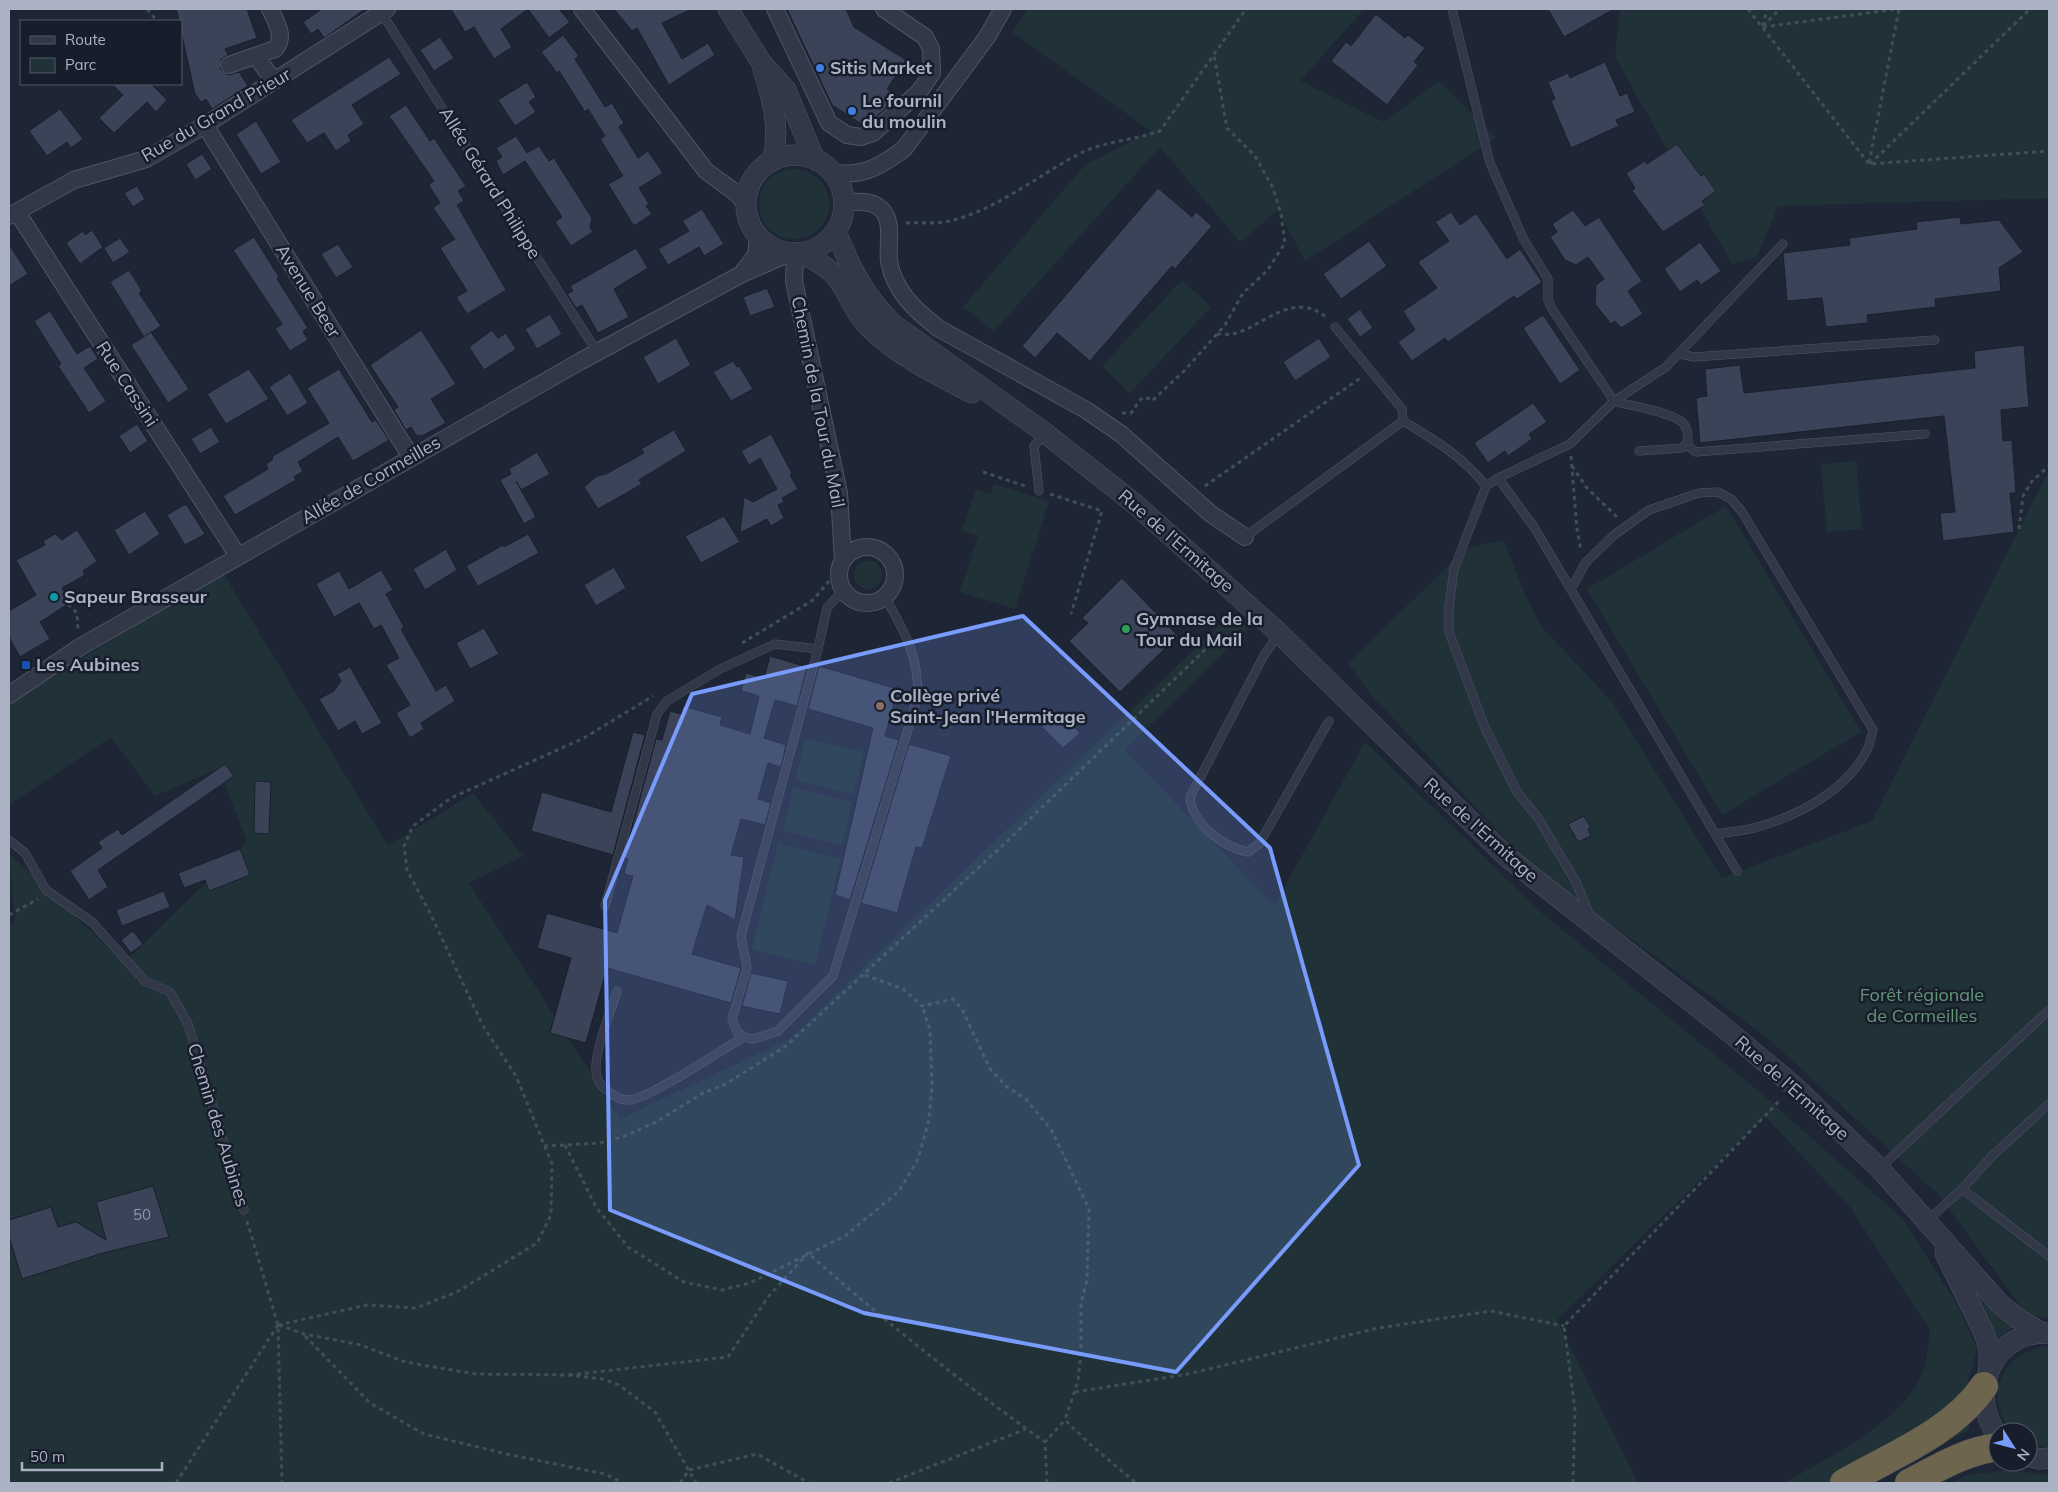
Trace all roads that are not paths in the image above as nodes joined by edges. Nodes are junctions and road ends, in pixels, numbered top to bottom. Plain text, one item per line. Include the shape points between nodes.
1 (270, 9) edge
2 (582, 9) edge
3 (728, 9) edge
4 (776, 9) edge
5 (884, 9) edge
6 (1003, 9) edge
7 (1452, 9) edge
8 (382, 10) edge
9 (256, 56) junction
10 (761, 62) junction
11 (230, 65) dead end
12 (274, 81) junction
13 (205, 124) junction
14 (814, 158) junction
15 (773, 160) junction
16 (834, 174) junction
17 (844, 202) junction
18 (746, 204) junction
19 (13, 214) edge
20 (836, 231) junction
21 (758, 236) junction
22 (1783, 244) dead end
23 (795, 253) junction
24 (740, 275) junction
25 (1335, 327) road end
26 (1934, 340) dead end
27 (597, 352) junction
28 (1680, 354) junction
29 (1614, 402) junction
30 (1403, 421) junction
31 (1044, 432) junction
32 (1925, 434) dead end
33 (1686, 446) junction
34 (1639, 451) dead end
35 (411, 457) junction
36 (1498, 478) junction
37 (1486, 486) junction
38 (1039, 490) road end
39 (842, 524) junction
40 (1245, 537) joint
41 (868, 547) junction
42 (238, 556) junction
43 (841, 564) junction
44 (1571, 589) junction
45 (843, 590) junction
46 (884, 597) junction
47 (1279, 633) junction
48 (818, 649) junction
49 (9, 695) edge
50 (1329, 721) dead end
51 (1715, 834) junction
52 (9, 840) edge
53 (1737, 871) dead end
54 (605, 906) dead end
55 (1595, 928) junction
56 (617, 992) dead end
57 (2049, 1010) edge
58 (744, 1037) junction
59 (2049, 1104) edge
60 (1880, 1169) junction
61 (1962, 1189) junction
62 (244, 1210) road end
63 (1927, 1221) junction
64 (2049, 1256) edge
65 (2046, 1333) edge
66 (1986, 1378) junction
67 (1989, 1422) edge
68 (1988, 1448) edge
69 (1844, 1483) edge
70 (1909, 1483) edge

1 - 9 street via 281,36 280,44 276,49
2 - 18 street via 706,172
3 - 10 street
4 - 5 street via 829,123 847,135 861,138 873,133 919,92 932,73 931,49 925,37
6 - 16 street via 987,37 904,149 864,174
7 - 29 lane via 1490,163 1524,240 1548,279 1548,300
8 - 12 street, Rue du Grand Prieur
8 - 27 lane, Allée Gérard Philippe
9 - 11 street
9 - 12 street
10 - 14 street via 786,90
10 - 15 street via 775,111 777,131
12 - 13 street, Rue du Grand Prieur
13 - 19 street, Rue du Grand Prieur via 146,158 74,180
13 - 35 street, Avenue Beer
14 - 15 street via 798,154
14 - 16 street
15 - 18 street via 753,178
16 - 17 street
17 - 20 street
17 - 40 street via 870,202 882,209 888,222 889,262 904,299 919,314 938,328 1086,410 1121,434 1211,514
18 - 21 street via 751,226
19 - 42 street, Rue Cassini
20 - 23 street via 821,246
20 - 31 street, Rue de l'Ermitage via 860,281 887,318
21 - 23 street via 773,247
21 - 24 street, Allée de Cormeilles via 756,255
22 - 28 lane
23 - 24 street, Allée de Cormeilles
23 - 31 street, Rue de l'Ermitage via 814,260 836,276 863,322 899,352
23 - 39 street, Chemin de la Tour du Mail via 794,281 839,493
24 - 27 street, Allée de Cormeilles
25 - 30 lane via 1402,409
26 - 28 lane via 1694,356
27 - 35 street, Allée de Cormeilles
28 - 29 lane
29 - 33 lane via 1682,422 1688,431
29 - 36 lane via 1570,444
30 - 37 lane via 1455,453
30 - 40 lane
31 - 38 lane via 1034,446
31 - 47 street, Rue de l'Ermitage via 1136,504
32 - 33 lane via 1696,452
33 - 34 lane
35 - 42 street, Allée de Cormeilles
36 - 37 lane
36 - 44 lane via 1534,527
37 - 55 lane via 1454,570 1449,632 1489,736 1517,792 1538,818 1576,882
39 - 41 street, Chemin de la Tour du Mail
39 - 43 street, Chemin de la Tour du Mail
41 - 43 street via 854,550
41 - 46 street via 884,553 894,566 894,583
42 - 49 street, Allée de Cormeilles via 54,662 46,671
43 - 45 street via 839,580
44 - 51 lane
44 - 51 lane via 1586,562 1649,510 1699,494 1718,492 1731,499 1742,512 1873,730 1866,752 1847,777 1820,800 1795,814 1759,827
45 - 46 street via 852,600 860,602 869,603
45 - 48 lane via 827,608
46 - 58 lane via 914,655 918,696 833,976 778,1031 754,1039
47 - 50 lane via 1190,797 1191,807 1198,818 1217,838 1236,849 1248,852 1259,844
47 - 55 street, Rue de l'Ermitage via 1492,844
48 - 54 lane via 775,644 720,669 667,701 656,714
48 - 58 lane via 741,936 747,968 732,1020 737,1032
51 - 53 lane
52 - 62 lane, Chemin des Aubines via 26,853 49,892 92,922 145,981 170,992 188,1024
55 - 60 street, Rue de l'Ermitage via 1794,1086
56 - 58 lane via 598,1051 597,1077 607,1090 618,1097 629,1100 651,1092
57 - 60 lane
59 - 61 lane via 1992,1156
60 - 63 street, Rue de l'Ermitage
61 - 63 lane
61 - 64 lane
63 - 65 street, Rue de l'Ermitage via 1999,1303 2017,1318
63 - 66 street, Rue de l'Ermitage via 1984,1333 1989,1349
65 - 66 street via 2012,1342 1999,1354
66 - 67 street, Rue de l'Ermitage via 1984,1407
66 - 69 highway via 1974,1402 1950,1423
68 - 70 highway via 1960,1456

